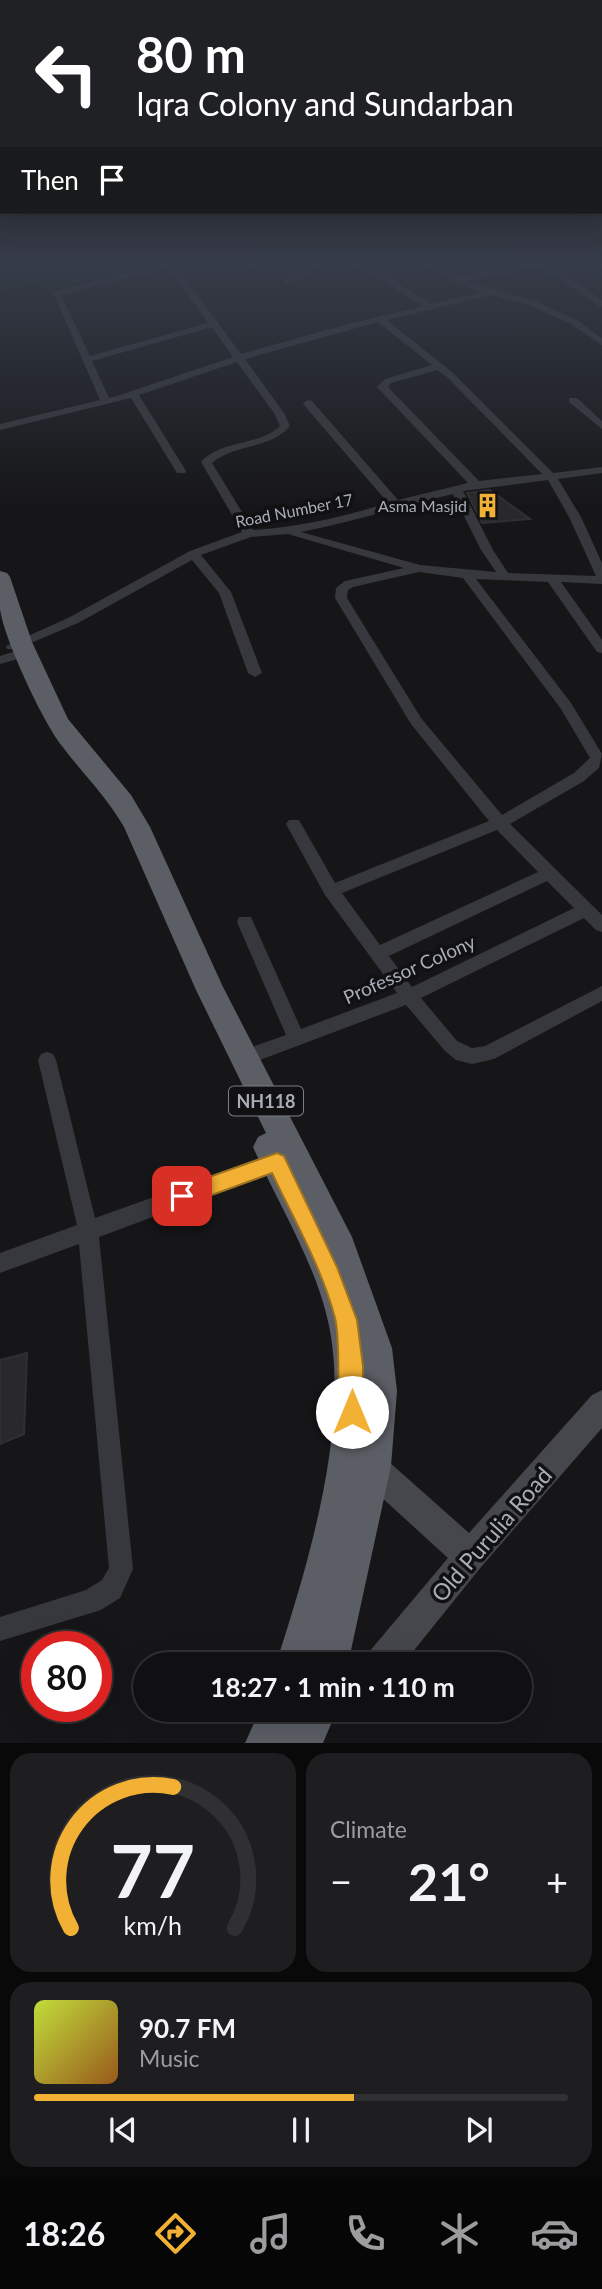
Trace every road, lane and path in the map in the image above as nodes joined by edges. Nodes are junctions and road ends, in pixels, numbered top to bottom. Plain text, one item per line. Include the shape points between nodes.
1 (80, 344) edge
2 (142, 344) edge
3 (229, 344) edge
4 (288, 344) edge
5 (412, 344) edge
6 (239, 358) junction
7 (87, 360) junction
8 (439, 366) junction
9 (133, 393) junction
10 (573, 400) dead end
11 (106, 401) junction
12 (307, 403) dead end
13 (602, 426) edge
14 (0, 427) edge
15 (602, 470) edge
16 (181, 471) dead end
17 (552, 478) junction
18 (476, 485) junction
19 (456, 489) junction
20 (395, 504) junction
21 (287, 531) junction
22 (249, 534) junction
23 (194, 554) junction
24 (419, 568) junction
25 (467, 575) junction
26 (504, 576) junction
27 (0, 577) edge
28 (551, 577) junction
29 (602, 578) edge
30 (0, 611) edge
31 (602, 649) edge
32 (12, 651) edge
33 (255, 673) dead end
34 (501, 822) junction
35 (294, 824) dead end
36 (548, 874) junction
37 (331, 891) junction
38 (586, 910) junction
39 (245, 922) dead end
40 (602, 925) edge
41 (379, 953) junction
42 (602, 993) edge
43 (409, 996) junction
44 (296, 1038) junction
45 (244, 1058) junction
46 (47, 1060) dead end
47 (277, 1162) junction
48 (88, 1230) junction
49 (0, 1263) edge
50 (602, 1405) edge
51 (359, 1460) junction
52 (470, 1556) junction
53 (0, 1629) edge
54 (300, 1652) edge
55 (329, 1652) edge
56 (391, 1652) edge

1 - 7 street
2 - 7 street
3 - 6 street
4 - 6 street
5 - 8 street
6 - 9 street
6 - 22 street via 285,426 276,434 219,452 206,462
7 - 11 street
8 - 17 street
8 - 18 street via 388,381 382,387
9 - 11 street
9 - 16 street
10 - 13 street
11 - 14 street
12 - 20 street
15 - 17 street, Road Number 17
17 - 18 street, Road Number 17
17 - 29 street
18 - 19 street, Road Number 17
19 - 20 street, Road Number 17
19 - 26 street
20 - 21 street, Road Number 17
21 - 22 street, Road Number 17
21 - 24 street
22 - 23 street, Road Number 17
23 - 32 street, Road Number 17
23 - 33 street via 225,592
24 - 25 street
24 - 34 street via 349,584 342,588 341,598 415,720
25 - 26 street
25 - 34 street via 566,706 597,758 579,777
26 - 28 street
27 - 32 highway, NH118
28 - 29 street
28 - 31 street
30 - 32 highway, NH118
32 - 45 highway, NH118 via 63,730 122,801 137,827
32 - 47 highway, NH118 via 46,726 121,824
34 - 36 street
34 - 37 street
35 - 37 street
36 - 38 street
36 - 41 street
37 - 41 street
38 - 40 street
38 - 43 street, Professor Colony
39 - 44 street
41 - 43 street
42 - 43 street via 488,1053 471,1056 451,1046
43 - 44 street, Professor Colony
44 - 45 street, Professor Colony
45 - 51 highway, NH118 via 340,1249 374,1348 379,1391
46 - 48 street
47 - 48 street
47 - 51 highway, NH118 via 330,1274 346,1320
48 - 49 street
48 - 53 street via 121,1569 111,1589 92,1601
50 - 52 main road, Old Purulia Road
51 - 52 main road
51 - 54 highway, NH118
51 - 55 highway, NH118
52 - 56 main road, Old Purulia Road

